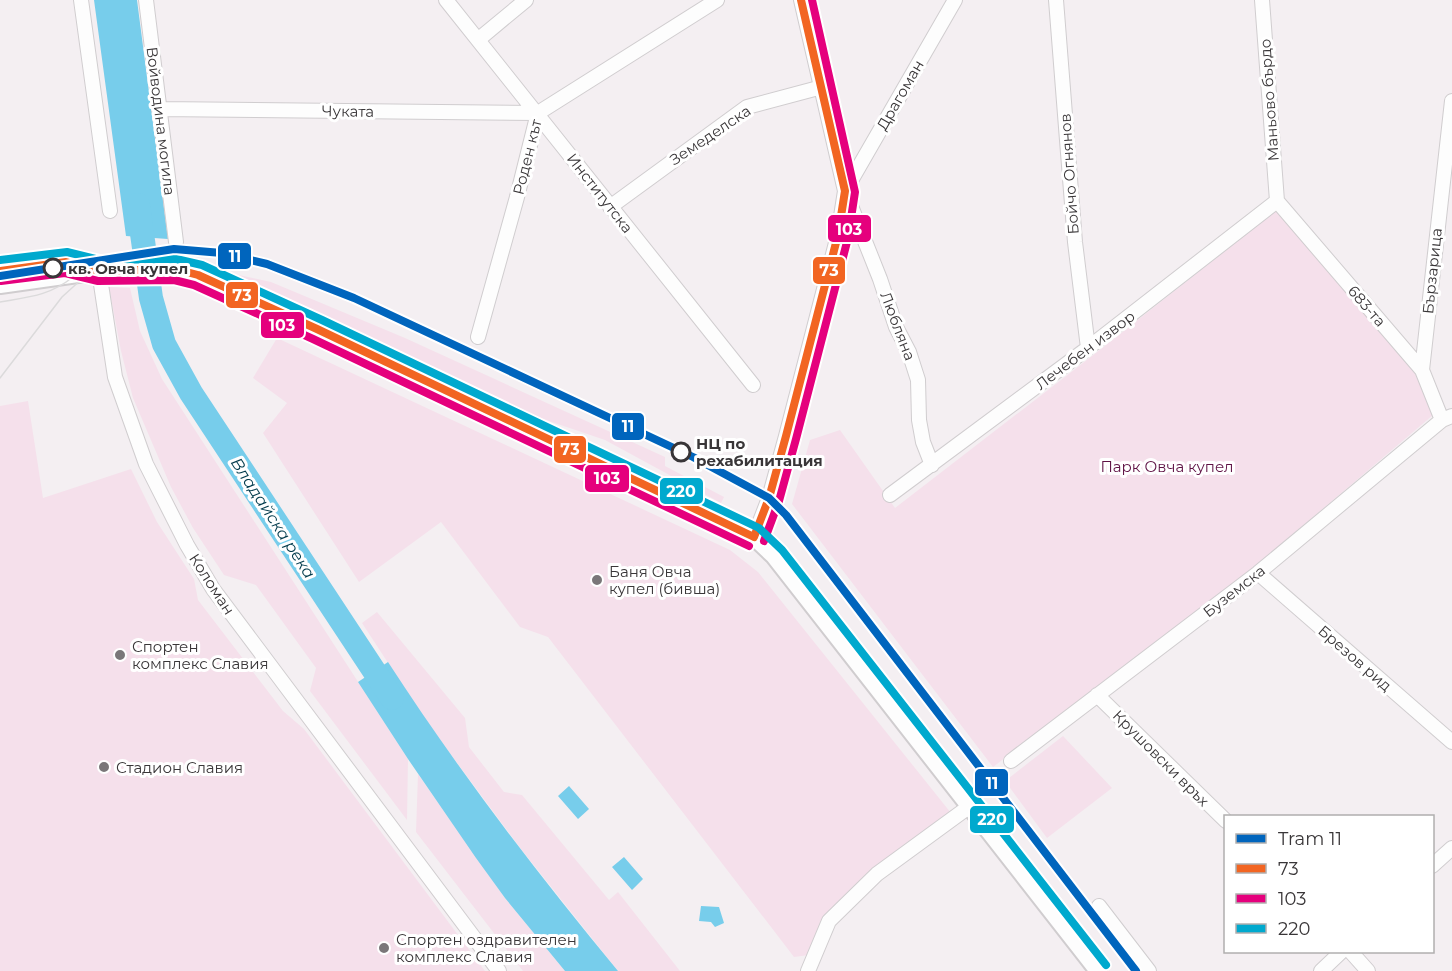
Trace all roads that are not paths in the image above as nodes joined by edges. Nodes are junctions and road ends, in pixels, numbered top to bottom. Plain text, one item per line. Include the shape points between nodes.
1 (81, 0) edge
2 (146, 0) edge
3 (446, 0) edge
4 (526, 0) edge
5 (717, 0) edge
6 (801, 0) edge
7 (955, 0) edge
8 (1056, 0) edge
9 (1262, 0) edge
10 (479, 39) junction
11 (822, 87) junction
12 (1452, 101) edge
13 (159, 109) junction
14 (538, 113) junction
15 (845, 191) junction
16 (1276, 201) junction
17 (610, 207) junction
18 (110, 211) dead end
19 (176, 242) dead end
20 (0, 271) edge
21 (99, 271) junction
22 (0, 285) edge
23 (478, 337) dead end
24 (1088, 348) junction
25 (1422, 370) junction
26 (753, 385) dead end
27 (1447, 418) edge
28 (932, 465) junction
29 (890, 495) dead end
30 (754, 537) junction
31 (1258, 573) junction
32 (1097, 695) junction
33 (1452, 742) edge
34 (1011, 761) dead end
35 (970, 806) junction
36 (1224, 819) edge
37 (1452, 848) edge
38 (1434, 864) edge
39 (1099, 906) dead end
40 (1339, 953) edge
41 (1353, 953) edge
42 (499, 971) edge
43 (808, 971) edge
44 (1098, 971) edge
45 (1149, 971) edge
46 (1321, 971) edge
47 (1368, 971) edge

1 - 18 street
2 - 13 street, Войводина могила
3 - 10 street, Институтска
4 - 10 street
5 - 14 street, Роден кът
6 - 11 street, Любляна
7 - 15 street, Драгоман
8 - 24 street, Бойчо Огнянов via 1075,242
9 - 16 street, Маньово бърдо
10 - 14 street, Институтска
11 - 15 street, Любляна
11 - 17 street, Земеделска via 747,107
12 - 25 street, Бързарица
13 - 14 street, Чуката
13 - 19 street, Войводина могила
14 - 17 street, Институтска
14 - 23 street, Роден кът
15 - 28 street, Любляна via 918,380 919,420
15 - 30 street, Любляна via 838,235 789,425
16 - 24 street, Лечебен извор
16 - 25 street, 683-та
17 - 26 street, Институтска
20 - 21 main road via 60,262
21 - 22 main road
21 - 30 main road via 175,269 198,275
21 - 42 street, Коломан via 115,378 146,464 190,552 213,590
24 - 28 street, Лечебен извор
25 - 27 street, 683-та
27 - 31 street, Буземска
28 - 29 street, Лечебен извор
30 - 35 main road via 774,556
31 - 32 street, Буземска
31 - 33 street, Брезов рид
32 - 34 street, Буземска
32 - 36 street, Крушовски връх
35 - 43 street via 877,874 830,921
35 - 44 main road
37 - 38 street
39 - 45 street
40 - 46 street
41 - 47 street

